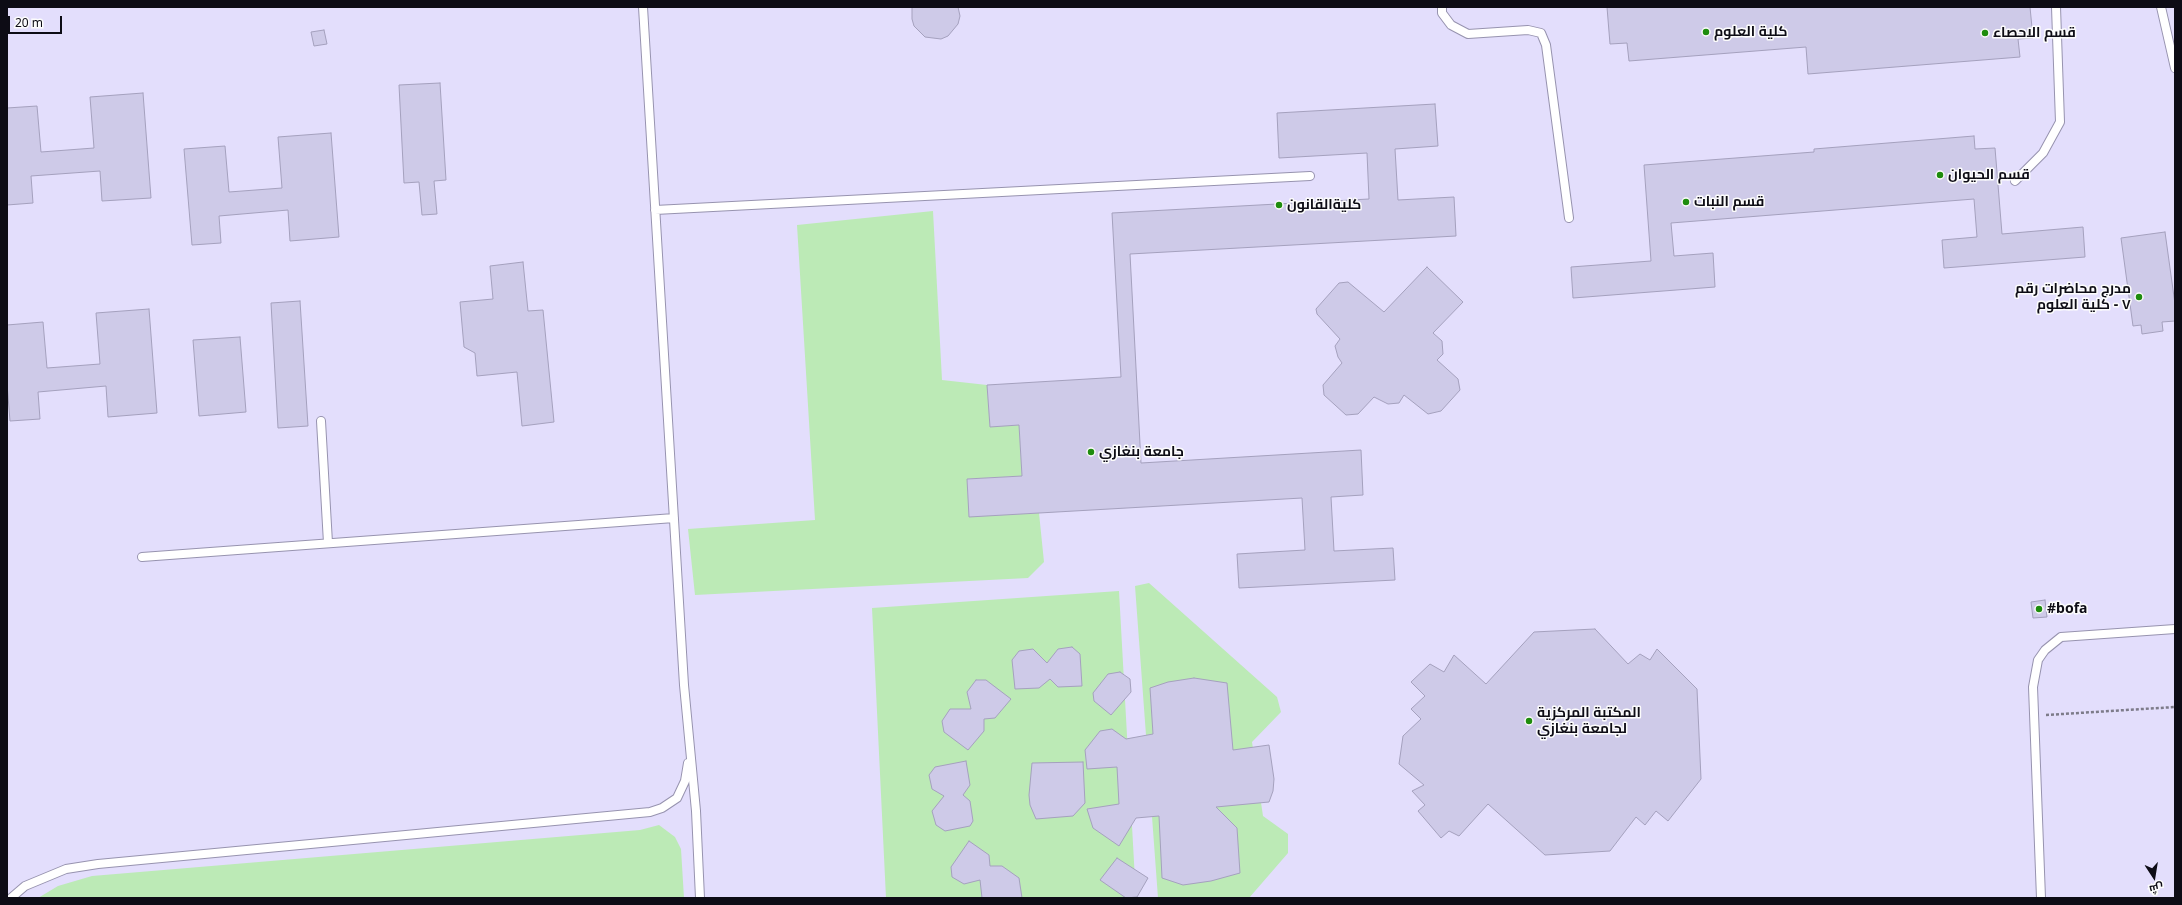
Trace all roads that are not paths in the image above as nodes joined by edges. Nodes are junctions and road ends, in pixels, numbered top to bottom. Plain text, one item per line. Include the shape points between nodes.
1 (643, 7) edge
2 (1442, 7) edge
3 (2056, 7) edge
4 (2161, 7) edge
5 (2175, 68) edge
6 (1310, 176) dead end
7 (2015, 181) dead end
8 (655, 210) junction
9 (1569, 218) dead end
10 (321, 421) dead end
11 (674, 518) junction
12 (328, 543) junction
13 (142, 557) dead end
14 (2175, 629) edge
15 (689, 752) junction
16 (11, 898) edge
17 (700, 898) edge
18 (2041, 898) edge

1 - 8 lane
2 - 9 lane via 1442,13 1451,26 1468,34 1528,30 1541,33 1546,45
3 - 7 lane via 2060,122 2042,153
4 - 5 lane
6 - 8 lane
8 - 11 lane
10 - 12 lane
11 - 12 lane
11 - 15 lane
12 - 13 lane
14 - 18 lane via 2061,637 2045,650 2038,660 2033,687
15 - 16 lane via 685,781 677,798 650,812 98,864 66,869 25,886
15 - 17 lane via 696,812

